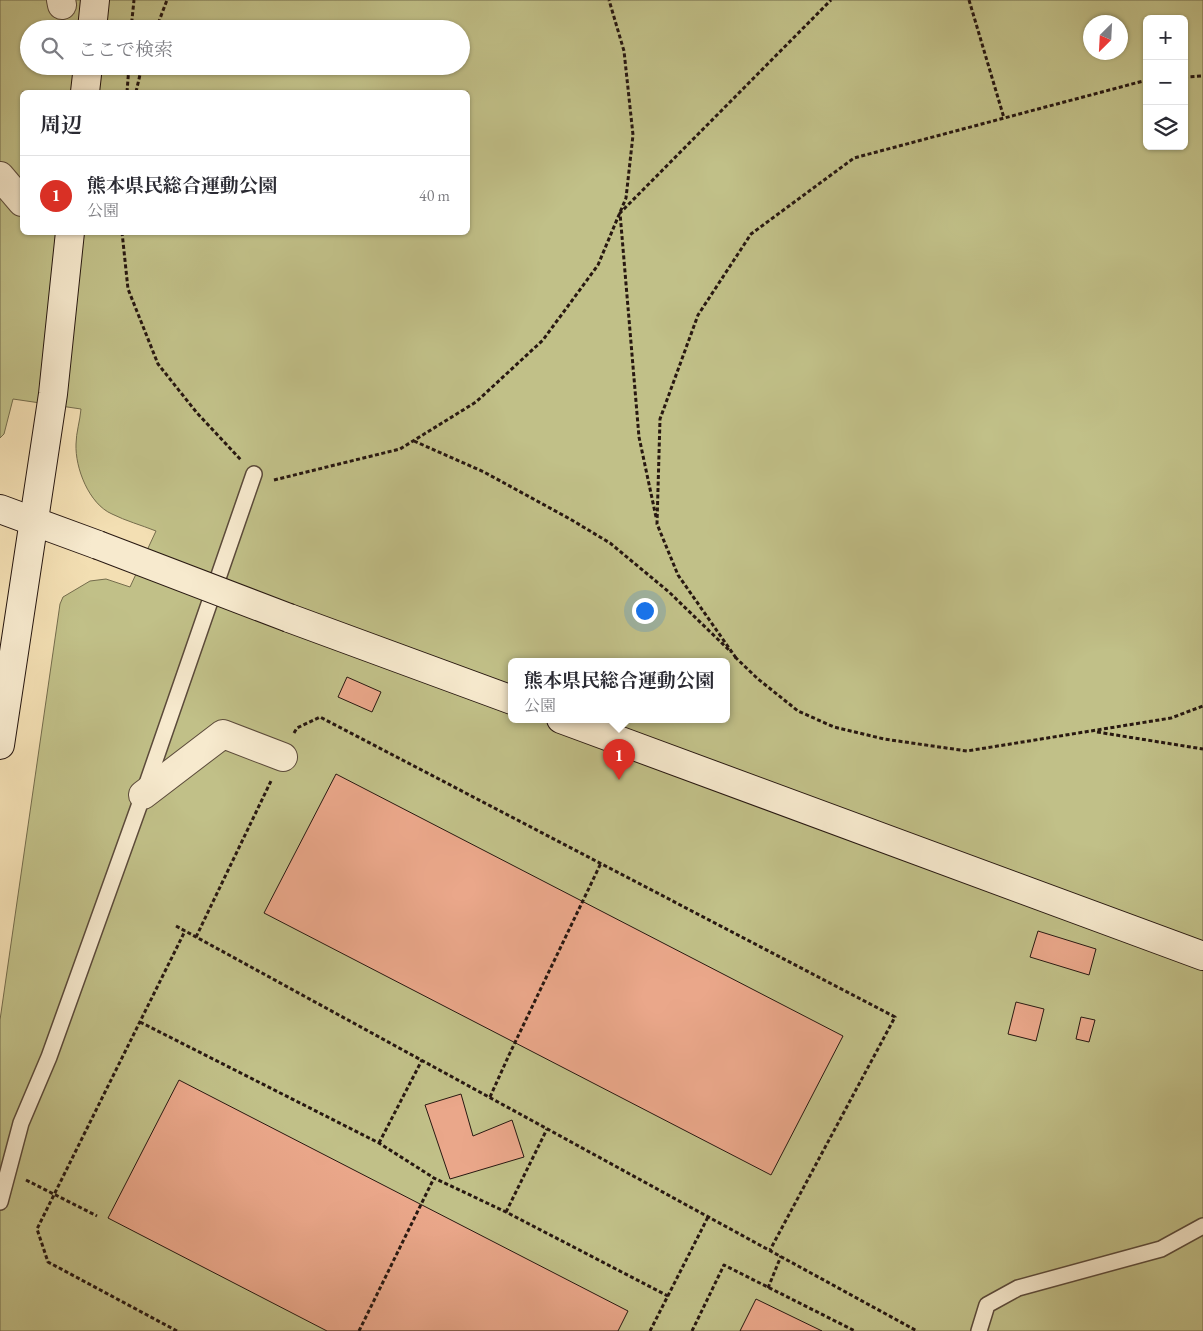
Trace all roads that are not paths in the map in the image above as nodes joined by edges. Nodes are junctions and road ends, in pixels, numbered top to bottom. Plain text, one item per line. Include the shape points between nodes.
1 (95, 0) edge
2 (93, 20) edge
3 (87, 75) edge
4 (85, 90) edge
5 (0, 176) edge
6 (20, 200) edge
7 (70, 235) edge
8 (254, 474) road end
9 (0, 509) edge
10 (34, 521) junction
11 (508, 699) edge
12 (572, 723) edge
13 (0, 745) edge
14 (283, 757) road end
15 (143, 795) junction
16 (1203, 956) edge
17 (0, 1202) edge
18 (1203, 1226) edge
19 (979, 1331) edge

1 - 2 street
3 - 4 street
5 - 6 street
7 - 10 street via 53,394
8 - 15 lane
9 - 10 street
10 - 11 street, bridge
10 - 13 street
12 - 16 street
14 - 15 street via 223,734
15 - 17 lane via 49,1057 21,1123
18 - 19 lane via 1161,1249 1018,1288 986,1305

